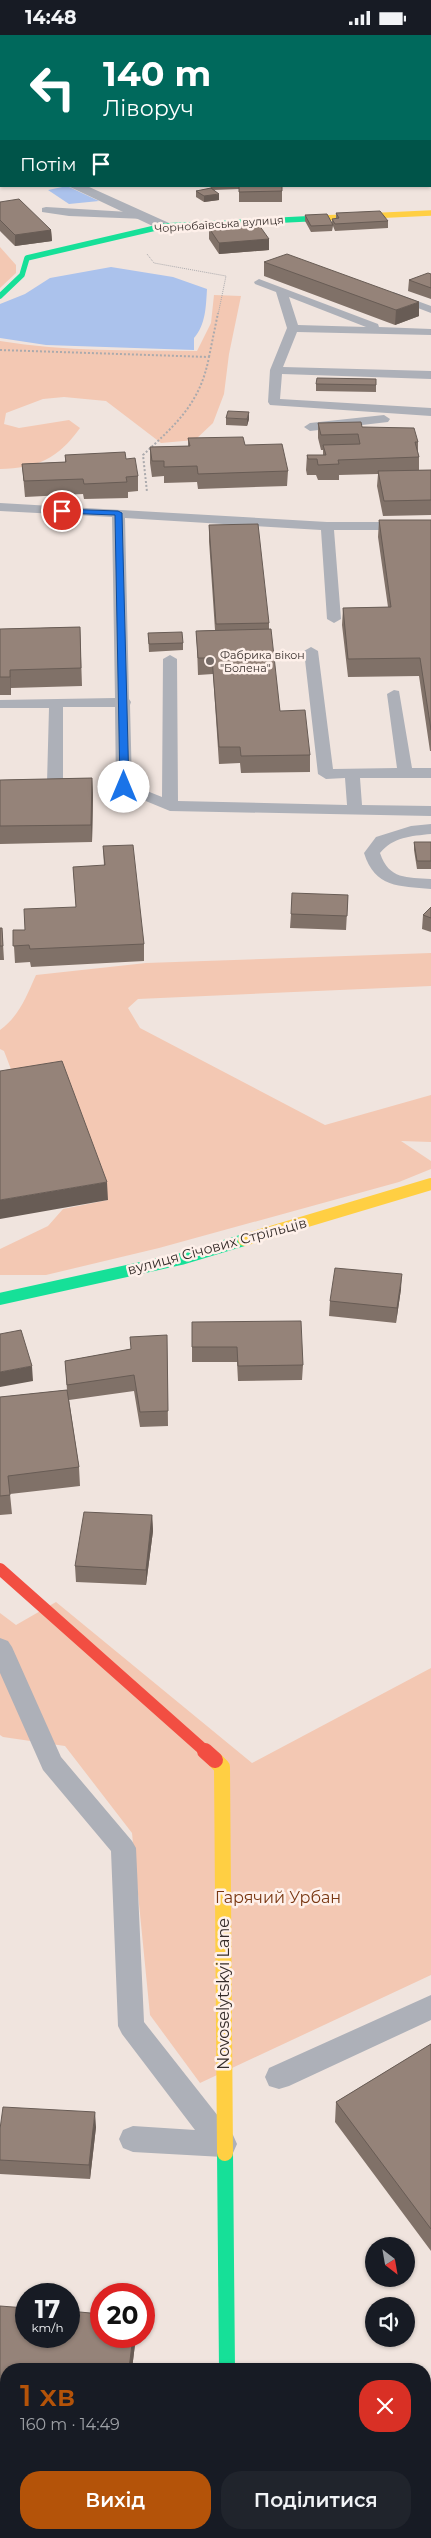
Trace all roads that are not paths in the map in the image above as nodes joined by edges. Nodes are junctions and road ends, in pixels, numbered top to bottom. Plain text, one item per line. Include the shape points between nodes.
1 (77, 187) edge
2 (46, 210) dead end
3 (431, 213) edge
4 (145, 216) junction
5 (164, 226) junction
6 (259, 282) dead end
7 (281, 290) junction
8 (388, 293) edge
9 (0, 296) edge
10 (431, 310) edge
11 (293, 328) junction
12 (387, 331) junction
13 (431, 332) edge
14 (276, 370) junction
15 (431, 375) edge
16 (431, 413) edge
17 (310, 427) dead end
18 (0, 507) edge
19 (118, 513) junction
20 (327, 526) junction
21 (431, 526) edge
22 (334, 619) dead end
23 (311, 651) dead end
24 (170, 659) dead end
25 (394, 694) dead end
26 (124, 702) junction
27 (56, 703) junction
28 (0, 704) edge
29 (352, 773) junction
30 (405, 773) junction
31 (431, 773) edge
32 (0, 788) edge
33 (170, 807) junction
34 (355, 810) junction
35 (431, 811) edge
36 (431, 829) edge
37 (431, 884) edge
38 (431, 1184) edge
39 (0, 1299) edge
40 (0, 1569) edge
41 (0, 1647) edge
42 (431, 2007) edge
43 (280, 2077) dead end
44 (133, 2139) dead end
45 (224, 2144) junction
46 (226, 2363) edge

1 - 4 street
2 - 4 lane
3 - 5 street, Чорнобаївська вулиця
4 - 5 street
5 - 9 street, Чорнобаївська вулиця via 27,258 22,275
6 - 7 lane
7 - 11 lane
7 - 12 lane
8 - 10 lane
11 - 12 lane
11 - 14 lane
12 - 13 lane
14 - 15 lane
14 - 16 lane via 274,402
16 - 17 lane
18 - 19 lane
19 - 20 lane
19 - 26 lane
20 - 21 lane
20 - 22 lane
23 - 29 lane via 326,774
24 - 33 lane
25 - 30 lane
26 - 27 lane
26 - 33 lane via 124,787
27 - 28 lane
27 - 32 lane via 55,787
29 - 30 lane
29 - 34 lane
30 - 31 lane
33 - 34 lane
34 - 35 lane
36 - 37 lane via 410,831 382,840 372,853 375,866 391,880
38 - 39 street, вулиця Січових Стрільців via 181,1259
40 - 45 street, Novoselytskyi Lane via 222,1767
41 - 45 lane via 52,1763 123,1848 131,2026
42 - 43 lane
44 - 45 lane
45 - 46 street, Novoselytskyi Lane

